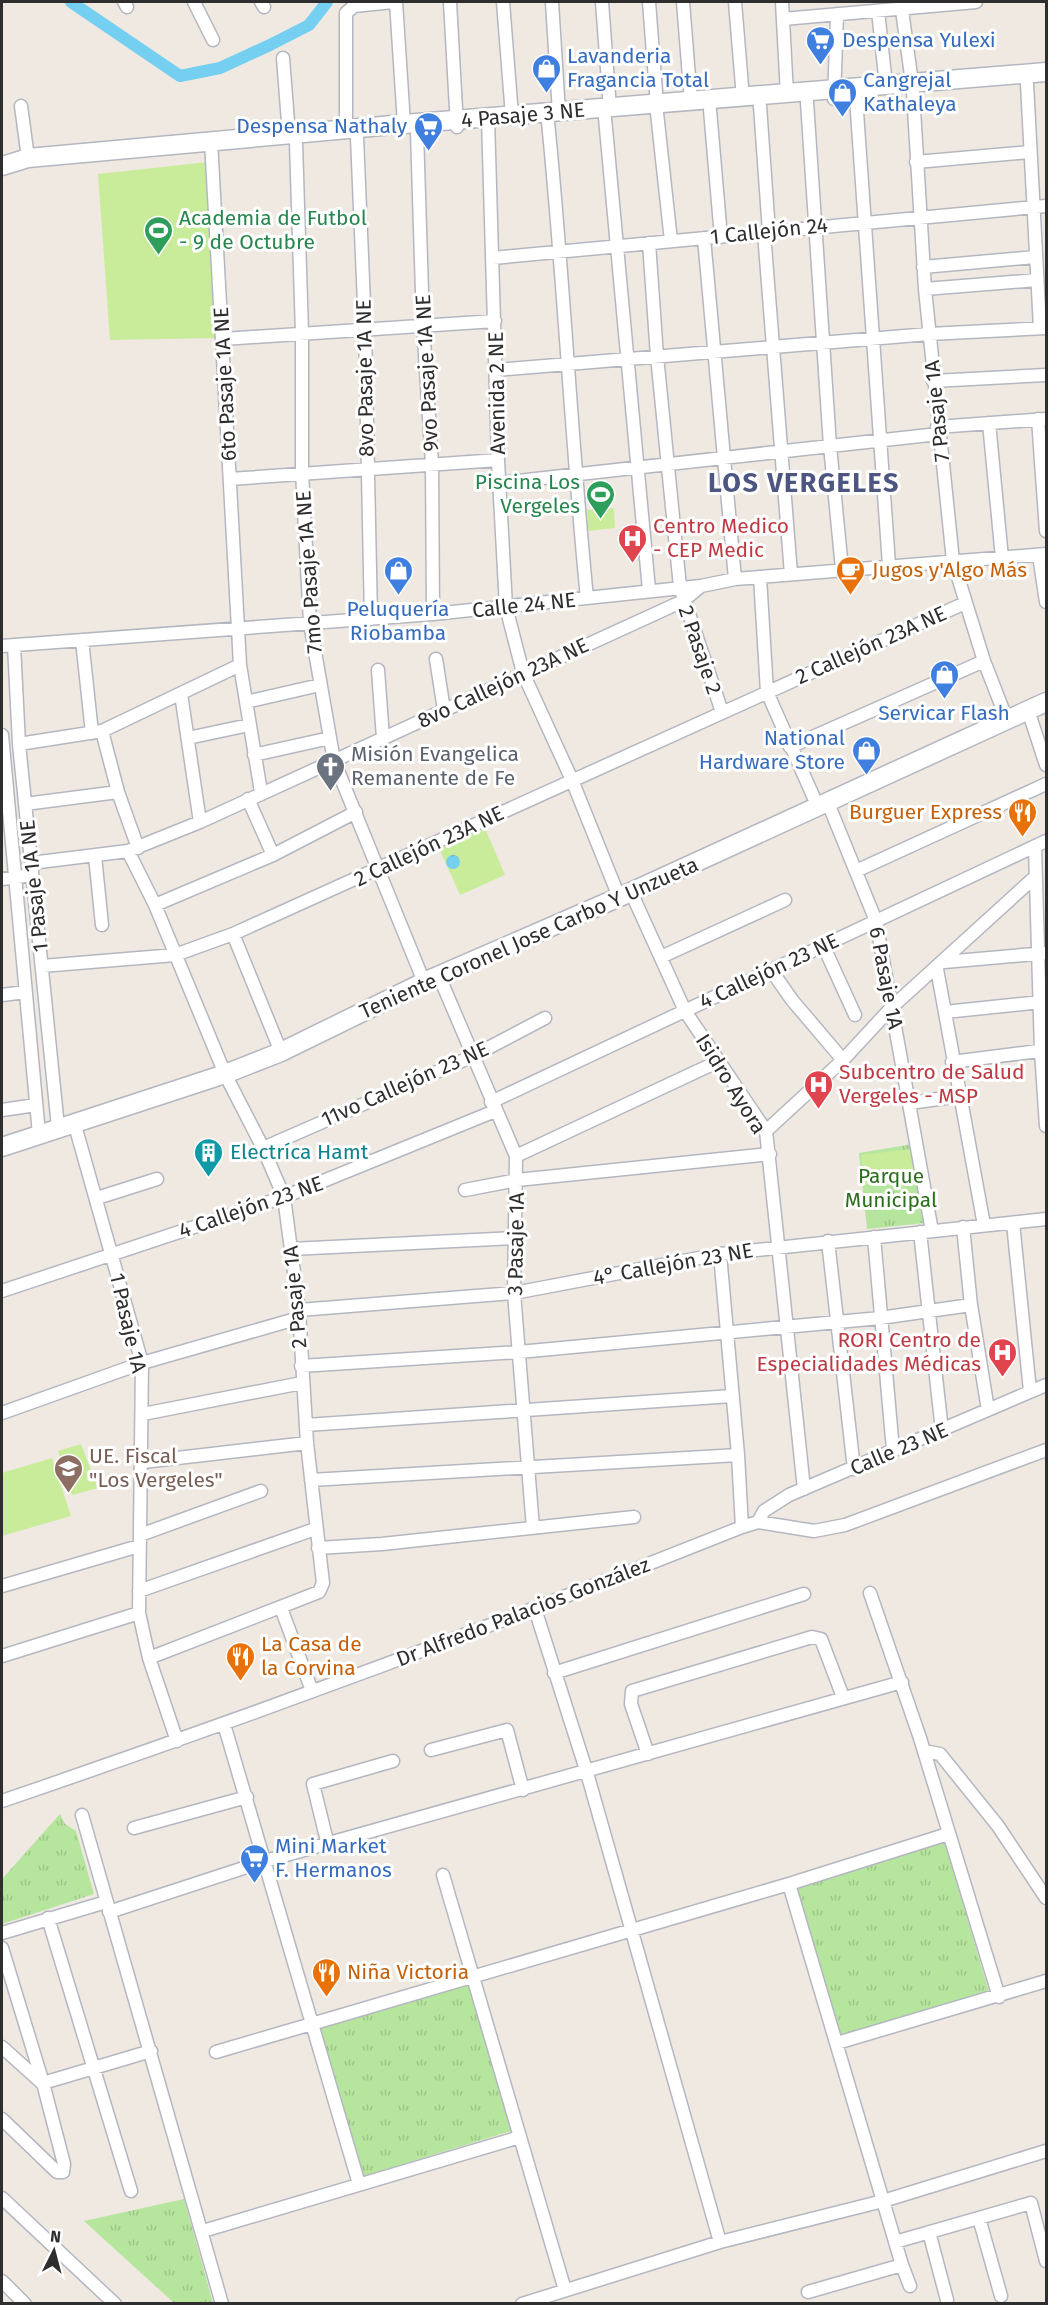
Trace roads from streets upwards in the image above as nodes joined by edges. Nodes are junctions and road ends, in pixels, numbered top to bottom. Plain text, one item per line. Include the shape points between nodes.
1 (194, 2) edge
2 (394, 2) edge
3 (450, 2) edge
4 (503, 2) edge
5 (552, 2) edge
6 (602, 2) edge
7 (649, 2) edge
8 (683, 2) edge
9 (735, 2) edge
10 (782, 2) edge
11 (959, 2) edge
12 (976, 2) edge
13 (902, 5) edge
14 (878, 11) junction
15 (837, 14) junction
16 (783, 19) junction
17 (213, 40) dead end
18 (283, 58) dead end
19 (1047, 72) edge
20 (1047, 83) edge
21 (1027, 84) junction
22 (886, 85) junction
23 (913, 88) junction
24 (787, 94) junction
25 (834, 95) junction
26 (743, 98) junction
27 (856, 98) junction
28 (691, 102) junction
29 (807, 102) junction
30 (21, 106) dead end
31 (760, 106) junction
32 (657, 109) junction
33 (710, 110) junction
34 (608, 113) junction
35 (512, 116) junction
36 (554, 117) junction
37 (488, 122) junction
38 (457, 125) junction
39 (410, 128) junction
40 (352, 134) junction
41 (293, 139) junction
42 (212, 146) junction
43 (1030, 153) junction
44 (28, 158) junction
45 (916, 162) junction
46 (2, 166) edge
47 (2, 171) edge
48 (1047, 206) edge
49 (1032, 207) junction
50 (919, 217) junction
51 (864, 221) junction
52 (817, 226) junction
53 (766, 232) junction
54 (721, 237) junction
55 (704, 238) junction
56 (671, 241) junction
57 (649, 243) junction
58 (618, 246) junction
59 (561, 251) junction
60 (1035, 257) junction
61 (493, 258) junction
62 (923, 267) junction
63 (1037, 280) junction
64 (925, 289) junction
65 (495, 321) junction
66 (423, 324) junction
67 (365, 328) junction
68 (1043, 328) edge
69 (302, 333) junction
70 (929, 334) junction
71 (872, 338) junction
72 (223, 339) junction
73 (823, 342) junction
74 (771, 347) junction
75 (713, 352) junction
76 (657, 356) junction
77 (626, 359) junction
78 (567, 364) junction
79 (496, 370) junction
80 (1047, 375) edge
81 (933, 381) junction
82 (1042, 419) edge
83 (989, 423) junction
84 (938, 430) junction
85 (880, 440) junction
86 (830, 446) junction
87 (780, 452) junction
88 (722, 458) junction
89 (498, 460) junction
90 (432, 464) junction
91 (669, 464) junction
92 (366, 468) junction
93 (637, 468) junction
94 (302, 472) junction
95 (574, 475) junction
96 (230, 479) junction
97 (500, 483) junction
98 (1047, 531) edge
99 (1043, 555) edge
100 (1002, 558) junction
101 (953, 561) junction
102 (890, 565) junction
103 (842, 569) junction
104 (790, 574) junction
105 (760, 577) junction
106 (735, 579) junction
107 (701, 586) junction
108 (680, 587) junction
109 (649, 590) junction
110 (587, 597) junction
111 (683, 601) junction
112 (1047, 602) edge
113 (965, 603) junction
114 (506, 607) junction
115 (433, 614) junction
116 (371, 619) junction
117 (310, 623) junction
118 (237, 628) junction
119 (82, 640) junction
120 (8, 646) edge
121 (436, 659) dead end
122 (984, 660) junction
123 (240, 665) junction
124 (378, 670) dead end
125 (523, 673) junction
126 (320, 685) junction
127 (766, 692) junction
128 (181, 694) junction
129 (246, 702) junction
130 (1047, 702) edge
131 (444, 710) junction
132 (1028, 710) junction
133 (722, 712) junction
134 (1007, 720) junction
135 (249, 725) junction
136 (97, 732) junction
137 (2, 735) edge
138 (188, 738) junction
139 (330, 738) junction
140 (383, 738) junction
141 (20, 744) junction
142 (790, 747) junction
143 (254, 755) junction
144 (334, 761) junction
145 (1047, 765) edge
146 (572, 780) junction
147 (1047, 784) edge
148 (118, 792) junction
149 (261, 792) junction
150 (248, 799) junction
151 (25, 804) junction
152 (823, 805) junction
153 (356, 812) junction
154 (200, 822) junction
155 (1047, 841) edge
156 (1035, 847) junction
157 (133, 849) junction
158 (273, 855) junction
159 (95, 856) junction
160 (32, 869) junction
161 (378, 870) junction
162 (856, 871) junction
163 (1036, 876) junction
164 (7, 878) edge
165 (625, 894) junction
166 (785, 900) dead end
167 (155, 905) junction
168 (876, 921) junction
169 (102, 925) dead end
170 (233, 934) junction
171 (823, 945) junction
172 (1043, 954) edge
173 (175, 955) junction
174 (661, 957) junction
175 (42, 966) junction
176 (940, 966) junction
177 (771, 970) junction
178 (431, 979) junction
179 (24, 992) junction
180 (2, 995) edge
181 (1041, 1002) junction
182 (892, 1007) junction
183 (685, 1011) junction
184 (945, 1012) junction
185 (855, 1015) dead end
186 (545, 1017) dead end
187 (1044, 1051) edge
188 (281, 1052) junction
189 (471, 1057) junction
190 (843, 1060) junction
191 (717, 1062) junction
192 (952, 1062) junction
193 (225, 1074) junction
194 (959, 1096) junction
195 (909, 1103) junction
196 (36, 1106) junction
197 (493, 1106) junction
198 (2, 1110) edge
199 (66, 1125) junction
200 (1047, 1126) edge
201 (766, 1131) junction
202 (39, 1134) junction
203 (2, 1147) edge
204 (263, 1148) junction
205 (770, 1154) junction
206 (516, 1156) junction
207 (157, 1179) dead end
208 (517, 1180) junction
209 (465, 1190) dead end
210 (284, 1197) junction
211 (97, 1198) junction
212 (1047, 1219) edge
213 (1013, 1222) junction
214 (984, 1225) junction
215 (963, 1227) junction
216 (926, 1231) junction
217 (874, 1237) junction
218 (515, 1238) junction
219 (828, 1241) junction
220 (779, 1246) junction
221 (291, 1249) junction
222 (111, 1254) junction
223 (720, 1254) junction
224 (2, 1291) edge
225 (514, 1293) junction
226 (971, 1305) junction
227 (927, 1313) junction
228 (299, 1314) junction
229 (880, 1318) junction
230 (837, 1323) junction
231 (786, 1326) junction
232 (726, 1332) junction
233 (519, 1352) junction
234 (142, 1363) junction
235 (302, 1366) junction
236 (302, 1383) junction
237 (1047, 1385) edge
238 (1030, 1391) junction
239 (732, 1396) junction
240 (988, 1410) junction
241 (523, 1411) junction
242 (2, 1413) edge
243 (142, 1414) junction
244 (306, 1425) junction
245 (942, 1431) junction
246 (307, 1443) junction
247 (894, 1450) junction
248 (1047, 1450) edge
249 (738, 1455) junction
250 (143, 1462) junction
251 (527, 1468) junction
252 (854, 1469) junction
253 (311, 1480) junction
254 (804, 1489) junction
255 (261, 1491) dead end
256 (634, 1517) dead end
257 (758, 1522) junction
258 (742, 1527) junction
259 (532, 1528) junction
260 (315, 1529) junction
261 (140, 1540) junction
262 (318, 1548) junction
263 (2, 1586) edge
264 (140, 1591) junction
265 (870, 1593) dead end
266 (804, 1594) dead end
267 (281, 1608) junction
268 (535, 1609) junction
269 (139, 1613) junction
270 (2, 1656) edge
271 (149, 1658) junction
272 (555, 1673) junction
273 (902, 1682) junction
274 (312, 1690) junction
275 (843, 1697) junction
276 (224, 1724) junction
277 (177, 1741) junction
278 (431, 1750) dead end
279 (924, 1751) junction
280 (648, 1754) junction
281 (393, 1761) dead end
282 (587, 1773) junction
283 (523, 1790) junction
284 (246, 1797) junction
285 (2, 1801) edge
286 (81, 1815) dead end
287 (134, 1828) dead end
288 (948, 1834) junction
289 (328, 1845) junction
290 (265, 1861) junction
291 (443, 1875) dead end
292 (789, 1884) junction
293 (1047, 1898) edge
294 (107, 1907) junction
295 (48, 1918) junction
296 (631, 1931) junction
297 (2, 1933) edge
298 (2, 1948) edge
299 (473, 1978) junction
300 (1047, 1982) edge
301 (999, 1997) junction
302 (312, 2024) junction
303 (837, 2043) junction
304 (2, 2047) edge
305 (151, 2051) junction
306 (216, 2052) dead end
307 (93, 2069) junction
308 (43, 2084) junction
309 (2, 2119) edge
310 (520, 2137) junction
311 (1047, 2151) edge
312 (359, 2184) junction
313 (131, 2191) dead end
314 (2, 2198) edge
315 (883, 2201) junction
316 (979, 2218) junction
317 (203, 2231) junction
318 (929, 2232) junction
319 (720, 2242) junction
320 (895, 2242) junction
321 (1047, 2261) edge
322 (902, 2265) junction
323 (2, 2281) edge
324 (910, 2286) dead end
325 (565, 2290) junction
326 (808, 2292) dead end
327 (1001, 2296) dead end
328 (947, 2300) dead end
329 (25, 2304) edge
330 (115, 2304) edge
331 (222, 2304) edge
332 (522, 2304) edge

1 - 17 street
2 - 39 street, 9vo Pasaje 1A NE
2 - 40 street, 8vo Pasaje 1A NE via 354,6 346,13
3 - 38 street
4 - 35 street
5 - 36 street
6 - 34 street
7 - 32 street
8 - 28 street
9 - 26 street
10 - 16 street
11 - 12 street
11 - 13 street
13 - 14 street
13 - 23 street, 7 Pasaje 1A
14 - 15 street
14 - 22 street
15 - 16 street
15 - 25 street
16 - 24 street
18 - 41 street, 7mo Pasaje 1A NE
19 - 23 street, 4 Pasaje 3 NE
20 - 21 street, 4 Pasaje 3 NE
21 - 23 street, 4 Pasaje 3 NE
21 - 43 street
22 - 23 street, 4 Pasaje 3 NE
22 - 25 street, 4 Pasaje 3 NE
23 - 27 street, 4 Pasaje 3 NE
23 - 45 street, 7 Pasaje 1A
24 - 25 street, 4 Pasaje 3 NE
24 - 26 street, 4 Pasaje 3 NE
25 - 27 street, 4 Pasaje 3 NE
25 - 29 street, 4 Pasaje 3 NE
26 - 28 street, 4 Pasaje 3 NE
27 - 51 street
28 - 32 street, 4 Pasaje 3 NE
29 - 31 street, 4 Pasaje 3 NE
29 - 52 street
30 - 44 street
31 - 33 street, 4 Pasaje 3 NE
31 - 53 street
32 - 33 street, 4 Pasaje 3 NE
32 - 34 street, 4 Pasaje 3 NE
32 - 56 street
33 - 54 street
34 - 36 street, 4 Pasaje 3 NE
34 - 58 street
35 - 36 street, 4 Pasaje 3 NE
35 - 37 street, 4 Pasaje 3 NE
36 - 37 street, 4 Pasaje 3 NE
36 - 59 street
37 - 38 street, 4 Pasaje 3 NE
37 - 61 street, Avenida 2 NE
38 - 39 street, 4 Pasaje 3 NE
39 - 40 street, 4 Pasaje 3 NE
39 - 66 street, 9vo Pasaje 1A NE
40 - 41 street, 4 Pasaje 3 NE
40 - 67 street, 8vo Pasaje 1A NE
41 - 42 street, 4 Pasaje 3 NE
41 - 69 street, 7mo Pasaje 1A NE
42 - 44 street, 4 Pasaje 3 NE
42 - 47 street, 4 Pasaje 3 NE
42 - 72 street, 6to Pasaje 1A NE
43 - 45 street
43 - 49 street
44 - 46 street, 4 Pasaje 3 NE
45 - 50 street, 7 Pasaje 1A
48 - 49 street, 1 Callejón 24
49 - 50 street, 1 Callejón 24
49 - 60 street
50 - 51 street, 1 Callejón 24
50 - 62 street, 7 Pasaje 1A
51 - 52 street, 1 Callejón 24
51 - 71 street
52 - 53 street, 1 Callejón 24
52 - 73 street
53 - 54 street, 1 Callejón 24
53 - 74 street
54 - 55 street, 1 Callejón 24
55 - 56 street, 1 Callejón 24
55 - 75 street
56 - 57 street, 1 Callejón 24
57 - 58 street, 1 Callejón 24
57 - 76 street, 2 Pasaje 2
58 - 59 street, 1 Callejón 24
58 - 77 street
59 - 61 street, 1 Callejón 24
59 - 78 street
60 - 62 street
60 - 63 street
61 - 65 street, Avenida 2 NE
62 - 64 street, 7 Pasaje 1A
63 - 64 street
63 - 68 street
64 - 70 street, 7 Pasaje 1A
65 - 66 street
65 - 79 street, Avenida 2 NE
66 - 67 street
66 - 90 street, 9vo Pasaje 1A NE
67 - 69 street
67 - 92 street, 8vo Pasaje 1A NE
68 - 70 street
69 - 72 street
69 - 94 street, 7mo Pasaje 1A NE
70 - 71 street
70 - 81 street, 7 Pasaje 1A
71 - 73 street
71 - 85 street
72 - 96 street, 6to Pasaje 1A NE
73 - 74 street
73 - 86 street
74 - 75 street
74 - 87 street
75 - 76 street
75 - 88 street
76 - 77 street
76 - 91 street, 2 Pasaje 2
77 - 78 street
77 - 93 street
78 - 79 street
78 - 95 street
79 - 89 street, Avenida 2 NE
80 - 81 street
81 - 84 street, 7 Pasaje 1A
82 - 83 street
82 - 98 street
83 - 84 street
83 - 100 street
84 - 85 street
84 - 101 street, 7 Pasaje 1A
85 - 86 street
85 - 102 street
86 - 87 street
86 - 103 street
87 - 88 street
87 - 104 street
88 - 91 street
88 - 106 street
89 - 90 street
89 - 97 street, Avenida 2 NE
90 - 92 street
90 - 115 street, 9vo Pasaje 1A NE
91 - 93 street
91 - 108 street, 2 Pasaje 2
92 - 94 street
92 - 116 street, 8vo Pasaje 1A NE
93 - 95 street
93 - 109 street
94 - 96 street
94 - 117 street, 7mo Pasaje 1A NE
95 - 97 street
95 - 110 street
96 - 118 street, 6to Pasaje 1A NE
97 - 114 street, Avenida 2 NE
99 - 100 street, Calle 24 NE
99 - 112 street
100 - 101 street, Calle 24 NE
101 - 102 street, Calle 24 NE
101 - 113 street, 7 Pasaje 1A
102 - 103 street, Calle 24 NE
103 - 104 street, Calle 24 NE
104 - 105 street, Calle 24 NE
105 - 106 street, Calle 24 NE
105 - 127 street
106 - 107 street, Calle 24 NE
107 - 108 street, Calle 24 NE
107 - 111 street, 8vo Callejón 23A NE
108 - 109 street, Calle 24 NE
108 - 111 street, 2 Pasaje 2
109 - 110 street, Calle 24 NE
110 - 114 street, Calle 24 NE
111 - 125 street, 8vo Callejón 23A NE
111 - 133 street, 2 Pasaje 2
113 - 122 street, 7 Pasaje 1A
113 - 127 street, 2 Callejón 23A NE
114 - 115 street, Calle 24 NE
114 - 125 street, Avenida 2 NE
115 - 116 street, Calle 24 NE
116 - 117 street, Calle 24 NE
117 - 118 street, Calle 24 NE
117 - 126 street, 7mo Pasaje 1A NE
118 - 119 street, Calle 24 NE
118 - 123 street, 6to Pasaje 1A NE
119 - 120 street, Calle 24 NE
119 - 136 street, 2 Pasaje 1A
120 - 141 street, 1 Pasaje 1A NE
121 - 131 street
122 - 134 street, 7 Pasaje 1A
122 - 142 street
123 - 128 street
123 - 129 street, 6to Pasaje 1A NE
124 - 140 street
125 - 131 street, 8vo Callejón 23A NE
125 - 146 street, Avenida 2 NE
126 - 129 street
126 - 139 street, 7mo Pasaje 1A NE
127 - 133 street, 2 Callejón 23A NE
127 - 142 street, 6 Pasaje 1A
128 - 136 street
128 - 138 street
129 - 135 street, 6to Pasaje 1A NE
130 - 132 street, Teniente Coronel Jose Carbo Y Unzueta
131 - 140 street, 8vo Callejón 23A NE
132 - 134 street, Teniente Coronel Jose Carbo Y Unzueta
132 - 145 street
133 - 146 street, 2 Callejón 23A NE
134 - 152 street, Teniente Coronel Jose Carbo Y Unzueta
135 - 138 street
135 - 143 street, 6to Pasaje 1A NE
136 - 141 street
136 - 148 street, 2 Pasaje 1A
137 - 164 street, 1 Pasaje 1A NE
138 - 154 street
139 - 143 street
139 - 144 street, 7mo Pasaje 1A NE
140 - 144 street, 8vo Callejón 23A NE
141 - 151 street, 1 Pasaje 1A NE
142 - 152 street, 6 Pasaje 1A
143 - 149 street, 6to Pasaje 1A NE
144 - 149 street, 8vo Callejón 23A NE
144 - 153 street, 7mo Pasaje 1A NE
146 - 161 street, 2 Callejón 23A NE
146 - 165 street, Avenida 2 NE
147 - 162 street
148 - 151 street
148 - 157 street, 2 Pasaje 1A
149 - 150 street, 8vo Callejón 23A NE
150 - 154 street, 8vo Callejón 23A NE
150 - 158 street
151 - 160 street, 1 Pasaje 1A NE
152 - 162 street, 6 Pasaje 1A
152 - 165 street, Teniente Coronel Jose Carbo Y Unzueta
153 - 158 street
153 - 161 street, 7mo Pasaje 1A NE
154 - 157 street, 8vo Callejón 23A NE
155 - 156 street, 4 Callejón 23 NE
156 - 163 street
156 - 168 street, 4 Callejón 23 NE
157 - 159 street, 8vo Callejón 23A NE
157 - 167 street, 2 Pasaje 1A
158 - 167 street
159 - 160 street, 8vo Callejón 23A NE
159 - 169 street
160 - 164 street, 8vo Callejón 23A NE
160 - 175 street, 1 Pasaje 1A NE
161 - 170 street, 2 Callejón 23A NE
161 - 178 street, 7mo Pasaje 1A NE
162 - 168 street, 6 Pasaje 1A
163 - 172 street
163 - 176 street
164 - 179 street, 1 Pasaje 1A NE
165 - 174 street, Isidro Ayora
165 - 178 street, Teniente Coronel Jose Carbo Y Unzueta
166 - 174 street
167 - 173 street, 2 Pasaje 1A
168 - 171 street, 4 Callejón 23 NE
168 - 182 street, 6 Pasaje 1A
170 - 173 street, 2 Callejón 23A NE
170 - 188 street
171 - 177 street, 4 Callejón 23 NE
171 - 185 street
172 - 176 street
172 - 181 street
173 - 175 street, 2 Callejón 23A NE
173 - 193 street, 2 Pasaje 1A
174 - 183 street, Isidro Ayora
175 - 199 street, 1 Pasaje 1A NE
176 - 182 street
176 - 184 street
177 - 183 street, 4 Callejón 23 NE
177 - 190 street
178 - 188 street, Teniente Coronel Jose Carbo Y Unzueta
178 - 189 street, 3 Pasaje 1A
179 - 180 street
179 - 196 street, 1 Pasaje 1A NE
181 - 184 street
181 - 187 street
182 - 190 street
182 - 195 street, 6 Pasaje 1A
183 - 191 street, Isidro Ayora
183 - 197 street, 4 Callejón 23 NE
184 - 192 street
186 - 189 street, 11vo Callejón 23 NE
187 - 192 street
187 - 200 street
188 - 193 street, Teniente Coronel Jose Carbo Y Unzueta
189 - 197 street, 3 Pasaje 1A
189 - 204 street, 11vo Callejón 23 NE
190 - 201 street
191 - 201 street, Isidro Ayora
191 - 206 street
192 - 194 street
193 - 199 street, Teniente Coronel Jose Carbo Y Unzueta
193 - 204 street, 2 Pasaje 1A
194 - 195 street
194 - 214 street
195 - 216 street, 6 Pasaje 1A
196 - 198 street
196 - 202 street, 1 Pasaje 1A NE
197 - 206 street, 3 Pasaje 1A
197 - 210 street, 4 Callejón 23 NE
199 - 202 street, Teniente Coronel Jose Carbo Y Unzueta
199 - 211 street, 1 Pasaje 1A
201 - 205 street, Isidro Ayora
202 - 203 street, Teniente Coronel Jose Carbo Y Unzueta
204 - 210 street, 2 Pasaje 1A
205 - 208 street
205 - 220 street, Isidro Ayora
206 - 208 street, 3 Pasaje 1A
207 - 211 street
208 - 209 street
208 - 218 street, 3 Pasaje 1A
210 - 221 street, 2 Pasaje 1A
210 - 222 street, 4 Callejón 23 NE
211 - 222 street, 1 Pasaje 1A
212 - 213 street, 4° Callejón 23 NE
213 - 214 street, 4° Callejón 23 NE
213 - 238 street
214 - 215 street, 4° Callejón 23 NE
215 - 216 street, 4° Callejón 23 NE
215 - 226 street
216 - 217 street, 4° Callejón 23 NE
216 - 227 street, 6 Pasaje 1A
217 - 219 street, 4° Callejón 23 NE
217 - 229 street
218 - 221 street
218 - 225 street, 3 Pasaje 1A
219 - 220 street, 4° Callejón 23 NE
219 - 230 street
220 - 223 street, 4° Callejón 23 NE
220 - 231 street, Isidro Ayora
221 - 228 street, 2 Pasaje 1A
222 - 224 street, 4 Callejón 23 NE
222 - 234 street, 1 Pasaje 1A
223 - 225 street, 4° Callejón 23 NE
223 - 232 street
225 - 228 street, 4° Callejón 23 NE
225 - 233 street, 3 Pasaje 1A
226 - 227 street
226 - 240 street
227 - 229 street
227 - 245 street, 6 Pasaje 1A
228 - 234 street, 4° Callejón 23 NE
228 - 235 street, 2 Pasaje 1A
229 - 230 street
229 - 247 street
230 - 231 street
230 - 252 street
231 - 232 street
231 - 254 street, Isidro Ayora
232 - 233 street
232 - 239 street
233 - 235 street
233 - 241 street, 3 Pasaje 1A
234 - 242 street, 4° Callejón 23 NE
234 - 243 street, 1 Pasaje 1A
235 - 236 street, 2 Pasaje 1A
236 - 243 street
236 - 244 street, 2 Pasaje 1A
237 - 238 street, Calle 23 NE
238 - 240 street, Calle 23 NE
239 - 241 street
239 - 249 street
240 - 245 street, Calle 23 NE
241 - 244 street
241 - 251 street, 3 Pasaje 1A
243 - 250 street, 1 Pasaje 1A
244 - 246 street, 2 Pasaje 1A
245 - 247 street, Calle 23 NE
246 - 250 street
246 - 253 street, 2 Pasaje 1A
247 - 252 street, Calle 23 NE
248 - 257 street, Dr Alfredo Palacios González via 845,1525 814,1531
249 - 251 street
249 - 258 street
250 - 261 street, 1 Pasaje 1A
251 - 253 street
251 - 259 street, 3 Pasaje 1A
252 - 254 street, Calle 23 NE
253 - 260 street, 2 Pasaje 1A
254 - 257 street, Calle 23 NE via 764,1511
255 - 261 street
256 - 259 street
257 - 258 street, Dr Alfredo Palacios González
258 - 268 street, Dr Alfredo Palacios González
259 - 262 street
260 - 262 street, 2 Pasaje 1A
260 - 264 street
261 - 263 street
261 - 264 street, 1 Pasaje 1A
262 - 267 street, 2 Pasaje 1A via 321,1590
264 - 269 street, 1 Pasaje 1A
265 - 273 street
266 - 272 street
267 - 271 street, 2 Pasaje 1A
267 - 274 street
268 - 272 street
268 - 274 street, Dr Alfredo Palacios González
269 - 270 street
269 - 271 street, 1 Pasaje 1A
271 - 277 street, 1 Pasaje 1A
272 - 282 street
273 - 275 street
273 - 279 street
274 - 276 street, Dr Alfredo Palacios González
275 - 280 street
275 - 280 street via 821,1639 812,1637 632,1691 631,1704
276 - 277 street, Dr Alfredo Palacios González
276 - 284 street
277 - 285 street, Dr Alfredo Palacios González
278 - 283 street via 507,1730
279 - 288 street
279 - 293 street via 940,1754 998,1826
280 - 282 street
281 - 289 street via 313,1784
282 - 283 street
282 - 296 street
283 - 289 street
284 - 287 street
284 - 290 street
286 - 294 street
288 - 292 street
288 - 301 street
289 - 290 street
290 - 294 street
290 - 302 street
291 - 299 street
292 - 296 street
292 - 303 street
294 - 295 street
294 - 305 street
295 - 297 street
295 - 307 street
296 - 299 street
296 - 319 street
298 - 308 street
299 - 302 street
299 - 310 street
300 - 301 street
301 - 303 street
302 - 306 street
302 - 312 street
303 - 315 street
304 - 308 street
305 - 307 street
305 - 317 street
307 - 308 street
307 - 313 street
308 - 309 street via 63,2172 57,2172
310 - 312 street
310 - 325 street
311 - 315 street
312 - 317 street
314 - 330 street
315 - 319 street
315 - 320 street
316 - 318 street
316 - 321 street via 1031,2203
316 - 327 street
317 - 331 street
318 - 320 street
318 - 328 street
319 - 325 street
320 - 322 street
322 - 324 street
322 - 326 street
323 - 329 street
325 - 332 street

